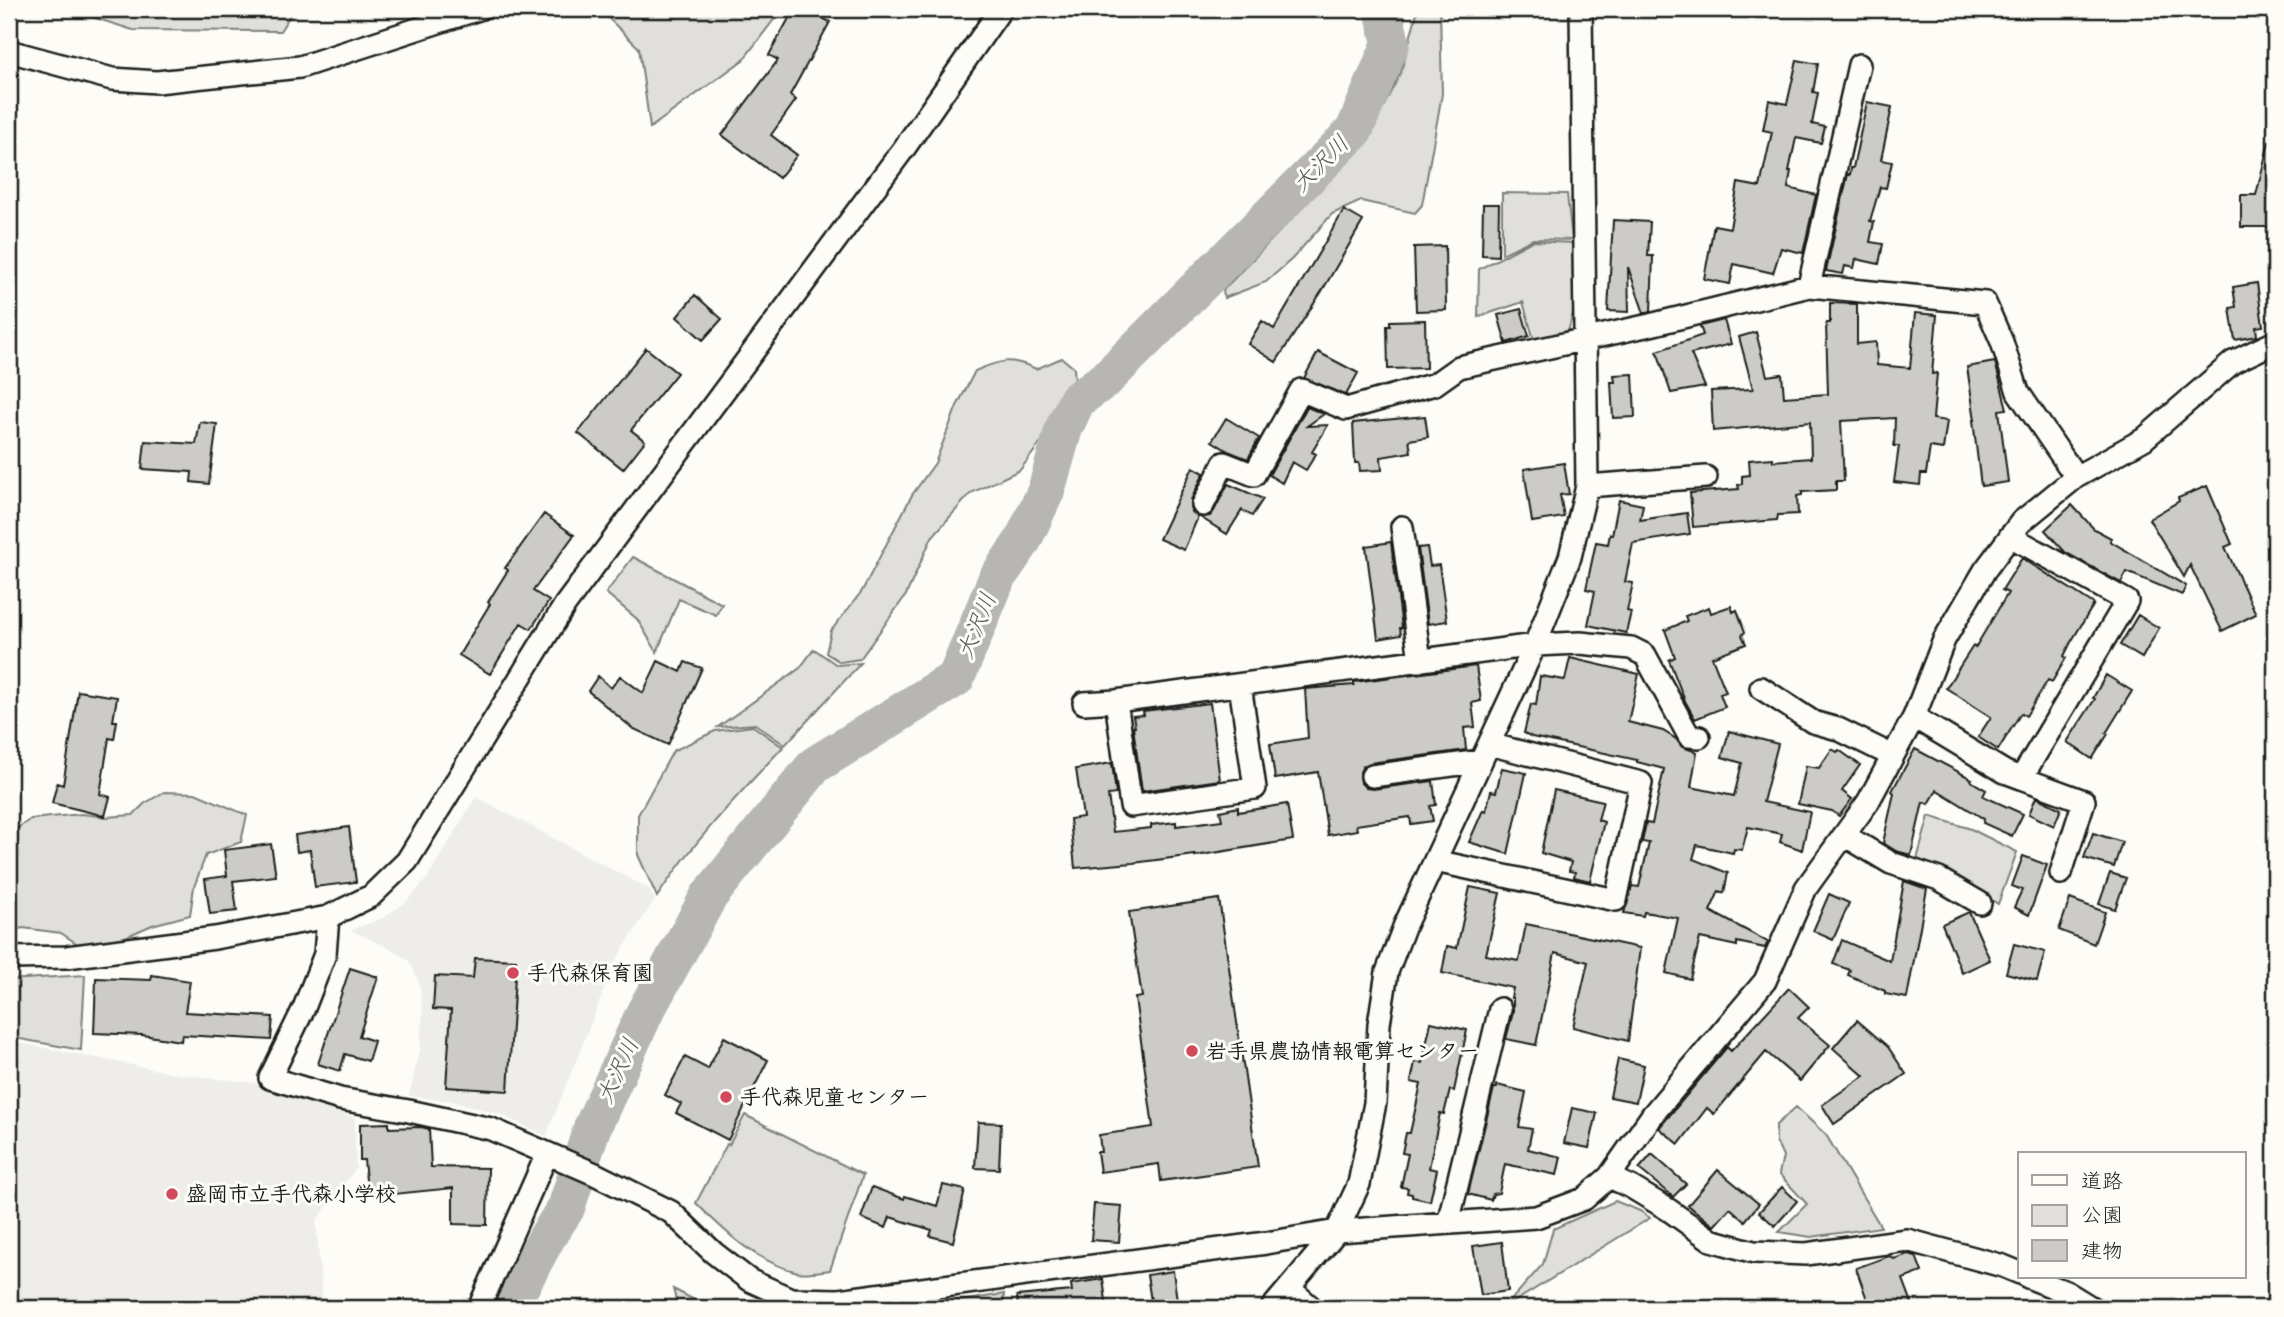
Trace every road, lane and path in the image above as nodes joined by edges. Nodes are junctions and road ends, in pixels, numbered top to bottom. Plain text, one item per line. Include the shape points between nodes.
1 (479, 9) edge
2 (1001, 9) edge
3 (1581, 9) edge
4 (9, 51) edge
5 (1859, 65) dead end
6 (1810, 286) junction
7 (1586, 340) junction
8 (2275, 342) edge
9 (1706, 477) dead end
10 (2076, 477) junction
11 (1587, 486) junction
12 (1203, 505) dead end
13 (1402, 527) dead end
14 (2010, 536) junction
15 (1535, 645) junction
16 (1420, 661) junction
17 (1240, 685) junction
18 (1761, 688) dead end
19 (1116, 701) junction
20 (1084, 703) dead end
21 (1914, 717) junction
22 (1699, 737) dead end
23 (1485, 753) junction
24 (1893, 756) junction
25 (1372, 776) dead end
26 (2022, 777) junction
27 (1844, 835) junction
28 (1435, 861) junction
29 (2060, 873) dead end
30 (1980, 903) dead end
31 (328, 917) junction
32 (9, 958) edge
33 (1500, 1009) dead end
34 (552, 1156) junction
35 (1609, 1177) junction
36 (1448, 1223) junction
37 (1337, 1231) junction
38 (2018, 1272) edge
39 (2031, 1278) edge
40 (1289, 1288) junction
41 (479, 1308) edge
42 (1272, 1308) edge
43 (1312, 1308) edge
44 (2092, 1308) edge

1 - 4 street via 300,67 157,82 112,79
2 - 31 street via 905,147 565,605 407,860 371,896
3 - 7 street
5 - 6 street
6 - 7 street
6 - 10 street via 1985,303 2018,392
7 - 11 street
7 - 12 street via 1459,367 1435,384 1346,409 1301,390 1254,475 1224,463
8 - 10 street via 2233,362 2144,439
9 - 11 street
10 - 14 street
11 - 15 street via 1570,557
13 - 16 street
14 - 21 street via 1944,640
14 - 26 street via 2127,601
15 - 16 street
15 - 22 street via 1580,643 1631,648 1645,655 1689,736
15 - 23 street
16 - 17 street
17 - 19 street
17 - 19 street via 1255,788 1131,806
18 - 24 street via 1812,722 1838,729
19 - 20 street
21 - 24 street
21 - 26 street via 2005,772
23 - 25 street
23 - 28 street
23 - 28 street via 1641,783 1616,901
24 - 27 street
26 - 29 street via 2084,801
27 - 30 street via 1891,863 1938,878
27 - 35 street via 1806,888 1765,981 1653,1114
28 - 37 street via 1387,972 1375,1103 1362,1171
31 - 32 street via 215,938 67,957
31 - 34 street via 325,954 270,1078 340,1099 491,1129
33 - 36 street
34 - 37 street via 671,1212 748,1280 791,1299 838,1300
34 - 41 street
35 - 36 street via 1584,1199 1536,1217
35 - 38 street via 1712,1240 1754,1252 1806,1254 1907,1240
36 - 37 street
37 - 40 street
39 - 44 street
40 - 42 street
40 - 43 street

